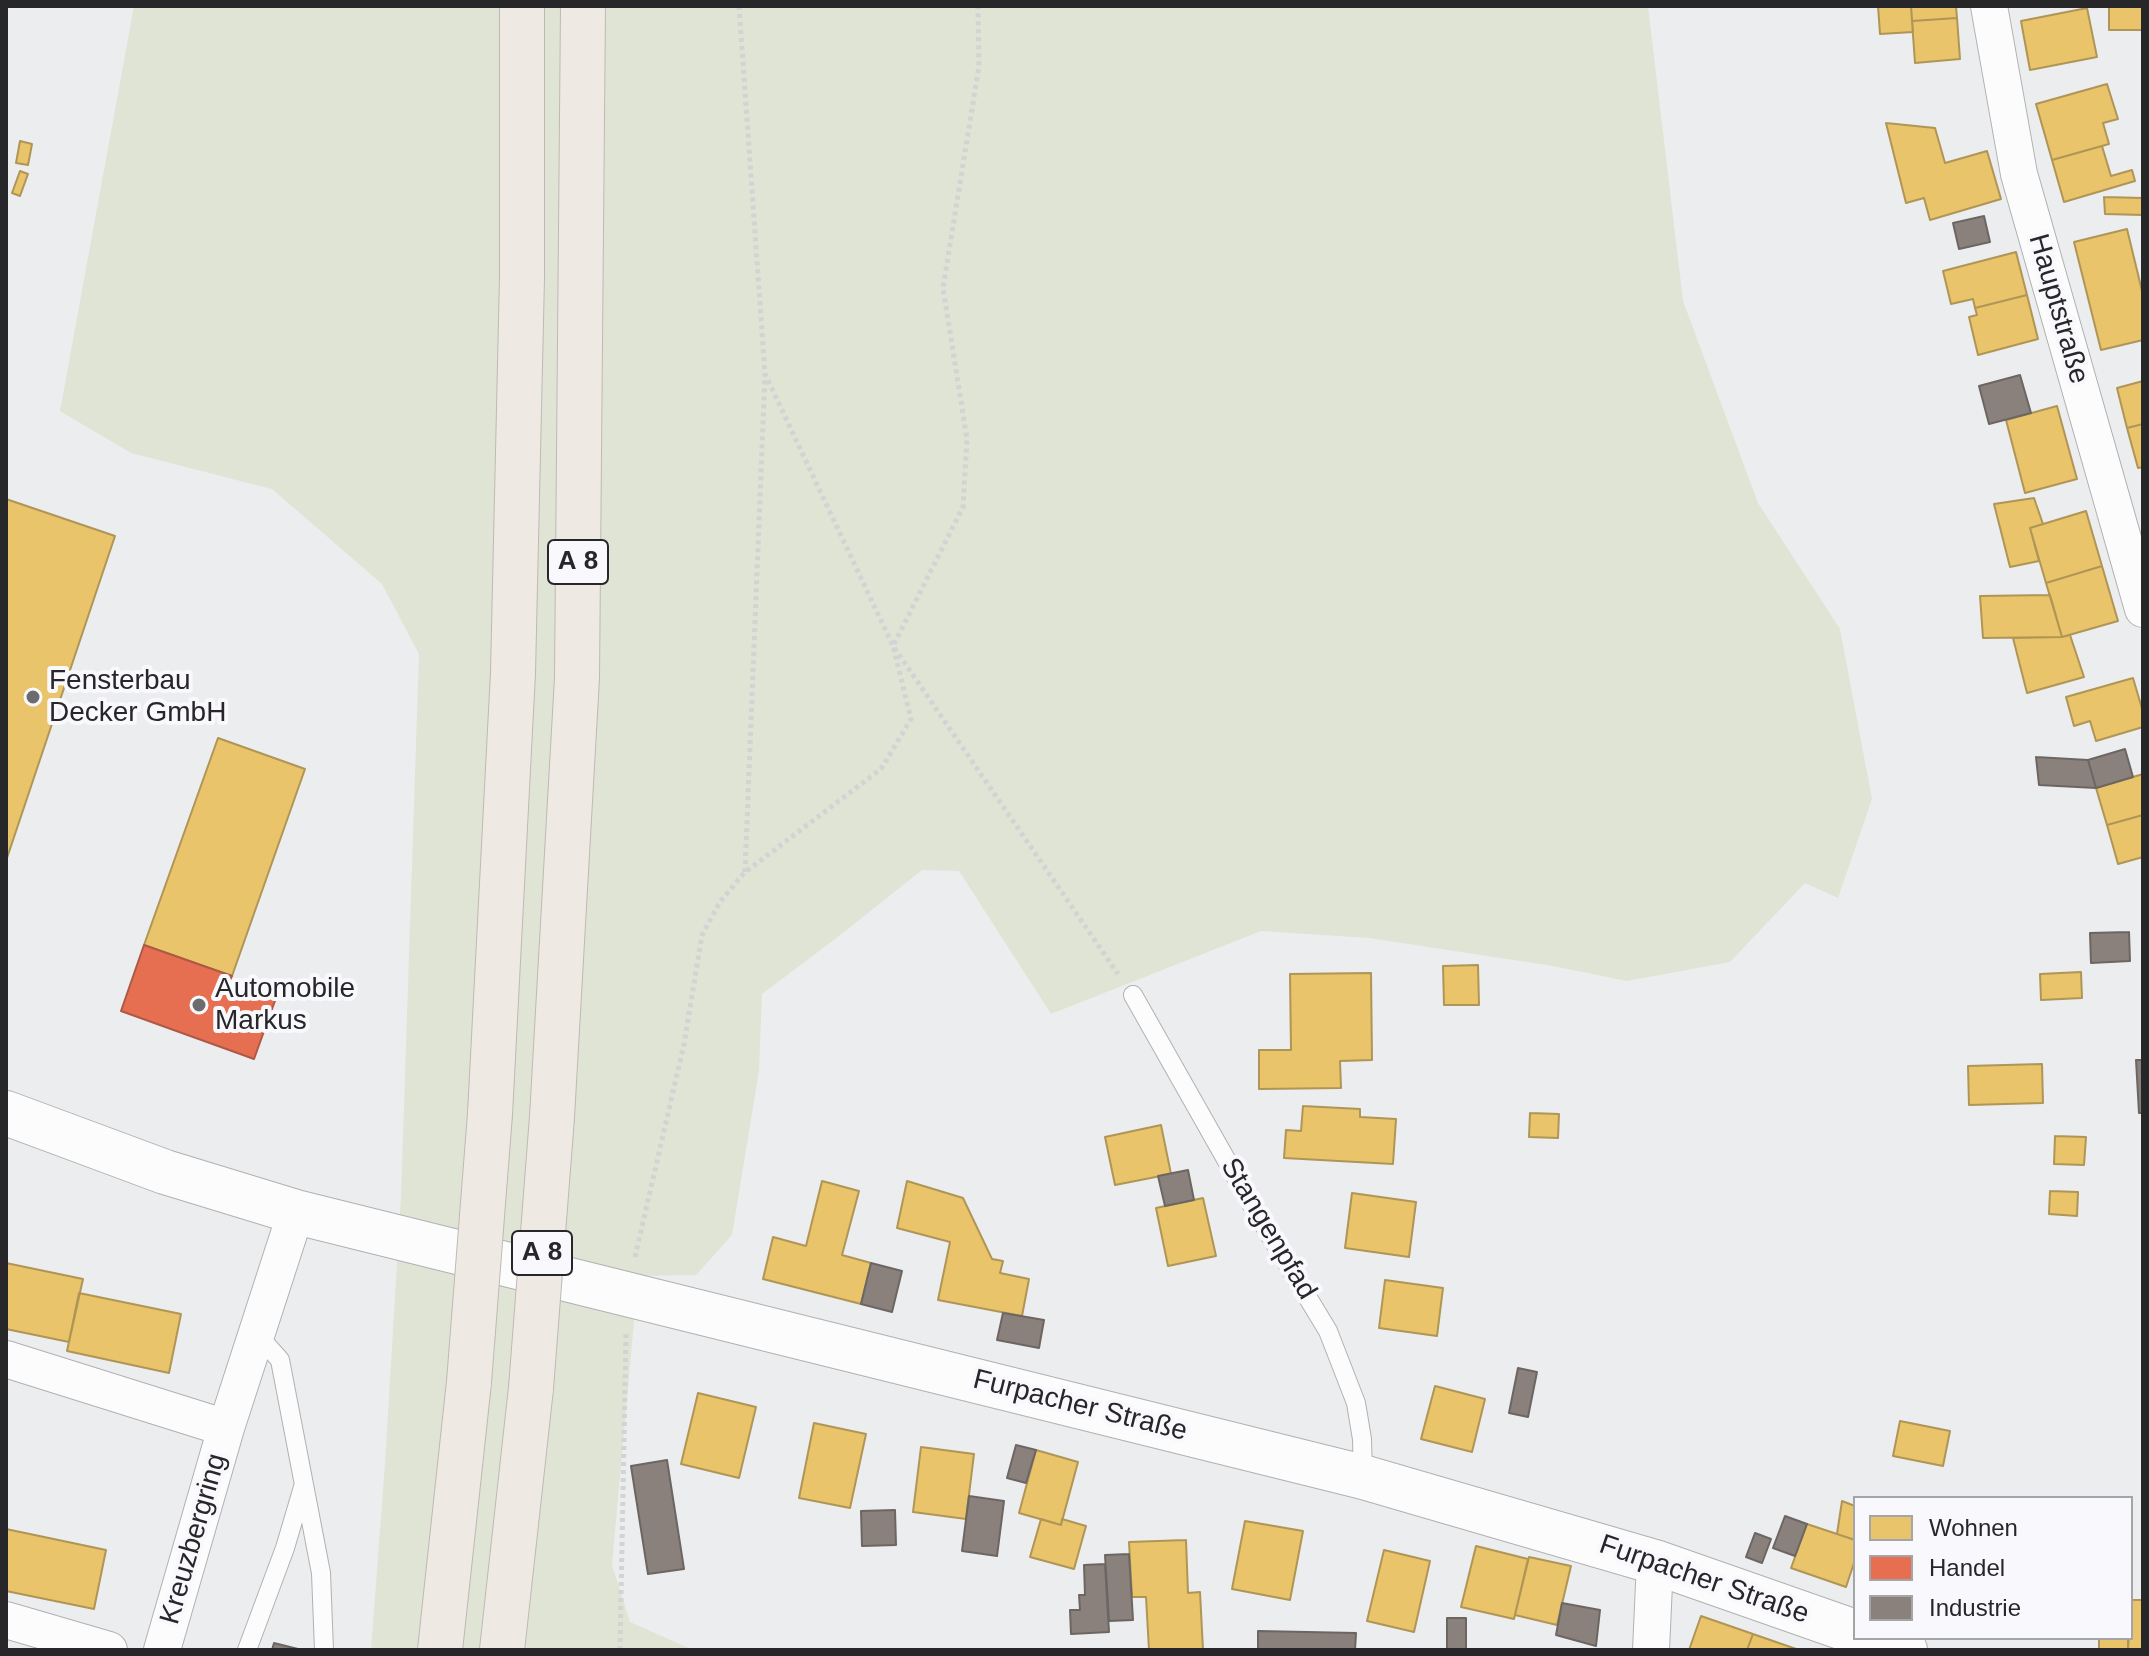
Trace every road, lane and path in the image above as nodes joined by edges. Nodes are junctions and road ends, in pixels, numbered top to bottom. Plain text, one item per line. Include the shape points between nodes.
1 (522, 6) edge
2 (583, 6) edge
3 (739, 6) edge
4 (978, 6) edge
5 (1989, 6) edge
6 (765, 374) junction
7 (2143, 609) edge
8 (893, 646) junction
9 (744, 873) junction
10 (1133, 995) joint
11 (6, 1113) edge
12 (296, 1212) junction
13 (627, 1292) junction
14 (255, 1332) junction
15 (6, 1359) edge
16 (226, 1428) junction
17 (1363, 1477) junction
18 (304, 1484) junction
19 (1655, 1562) junction
20 (6, 1620) edge
21 (1853, 1631) edge
22 (1878, 1640) edge
23 (109, 1650) edge
24 (162, 1650) edge
25 (247, 1650) edge
26 (324, 1650) edge
27 (440, 1650) edge
28 (502, 1650) edge
29 (620, 1650) edge
30 (1651, 1650) edge
31 (1905, 1650) edge

1 - 27 highway, A 8, bridge via 513,673 490,1114
2 - 28 highway, A 8, bridge via 577,678 552,1117 531,1388
3 - 6 path
4 - 8 path via 979,66 943,288 967,439 963,507
5 - 7 street, Hauptstraße via 2019,174
6 - 8 path
6 - 9 path
8 - 9 path via 911,719 881,769
8 - 10 path
9 - 13 path via 702,935 684,1044
10 - 17 lane, Stangenpfad via 1328,1331 1356,1403
11 - 12 street, Furpacher Straße via 165,1172
12 - 13 street, Furpacher Straße
12 - 14 street, Kreuzbergring
13 - 17 street, Furpacher Straße
13 - 29 path
14 - 16 street, Kreuzbergring
14 - 18 lane via 280,1360
15 - 16 street, Kreuzbergring
16 - 24 street, Kreuzbergring
17 - 19 street, Furpacher Straße
18 - 25 lane
18 - 26 lane via 321,1573
19 - 21 street, Furpacher Straße
19 - 30 street
20 - 23 street
22 - 31 street

